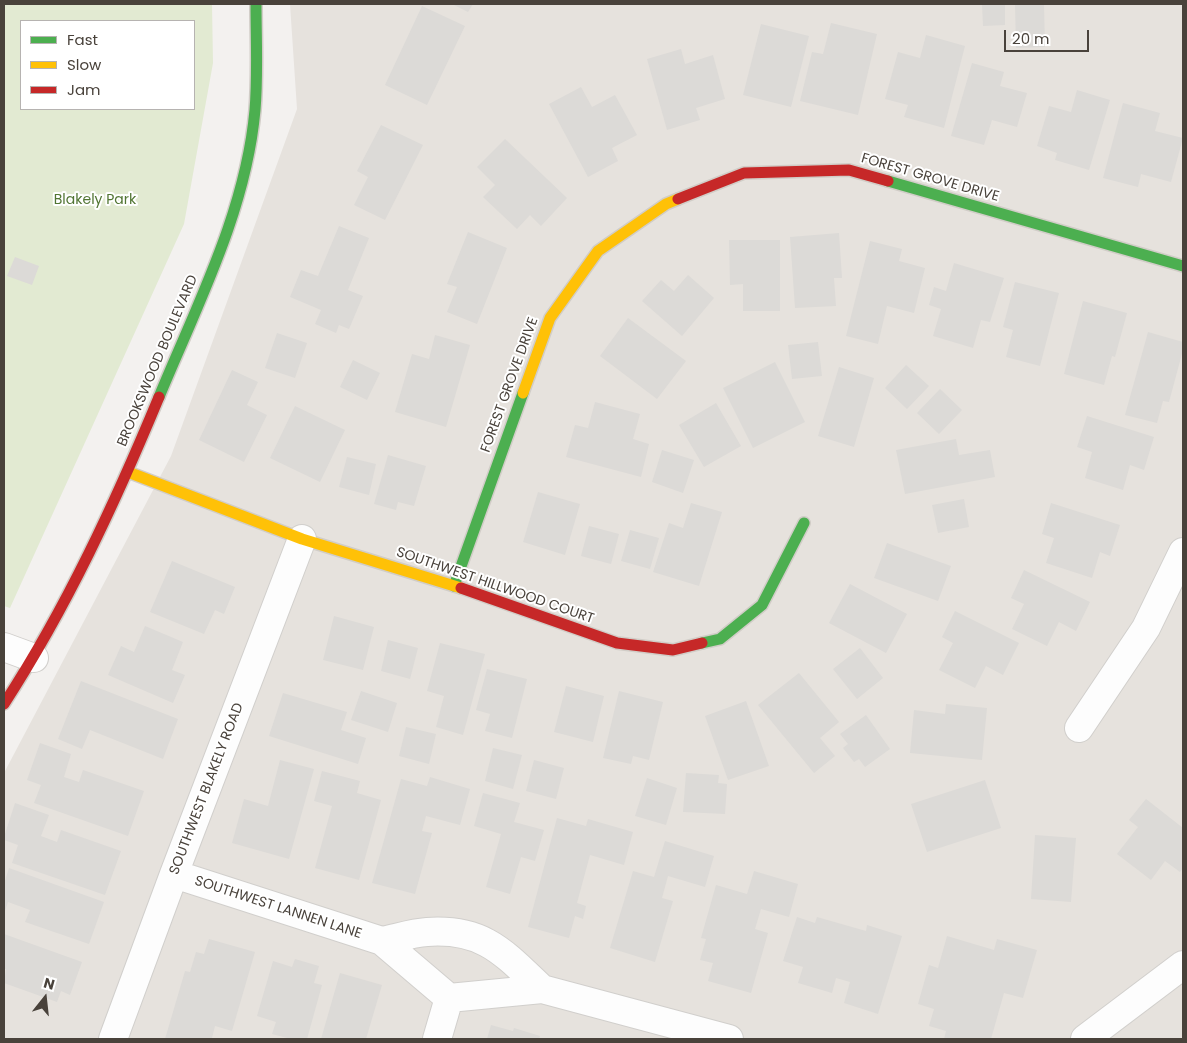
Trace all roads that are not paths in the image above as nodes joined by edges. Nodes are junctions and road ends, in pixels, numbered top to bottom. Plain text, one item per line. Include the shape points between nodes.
1 (256, 4) edge
2 (1183, 266) edge
3 (128, 472) junction
4 (804, 523) dead end
5 (302, 539) junction
6 (1183, 552) edge
7 (454, 586) junction
8 (4, 647) edge
9 (34, 658) junction
10 (4, 704) edge
11 (1079, 728) dead end
12 (174, 874) junction
13 (382, 941) junction
14 (1183, 965) edge
15 (542, 989) junction
16 (449, 998) junction
17 (114, 1039) edge
18 (437, 1039) edge
19 (729, 1039) edge
20 (1084, 1039) edge

1 - 3 street, BROOKSWOOD BOULEVARD via 255,110 247,160 230,226
2 - 7 street, FOREST GROVE DRIVE via 849,170 744,173 666,204 598,251 550,318
3 - 5 street, SOUTHWEST HILLWOOD COURT
3 - 9 street, BROOKSWOOD BOULEVARD via 70,593
4 - 7 street, SOUTHWEST HILLWOOD COURT via 762,606 720,639 674,650 617,643
5 - 7 street, SOUTHWEST HILLWOOD COURT
5 - 12 street, SOUTHWEST BLAKELY ROAD
6 - 11 street via 1146,628
8 - 9 street
9 - 10 street, BROOKSWOOD BOULEVARD
12 - 13 street, SOUTHWEST LANNEN LANE
12 - 17 street, SOUTHWEST BLAKELY ROAD
13 - 15 street, SOUTHWEST LANNEN LANE via 426,932 470,934 508,956
13 - 16 street, SOUTHWEST LANNEN LANE
14 - 20 street
15 - 16 street, SOUTHWEST LANNEN LANE
15 - 19 street, SOUTHWEST LANNEN LANE
16 - 18 street

